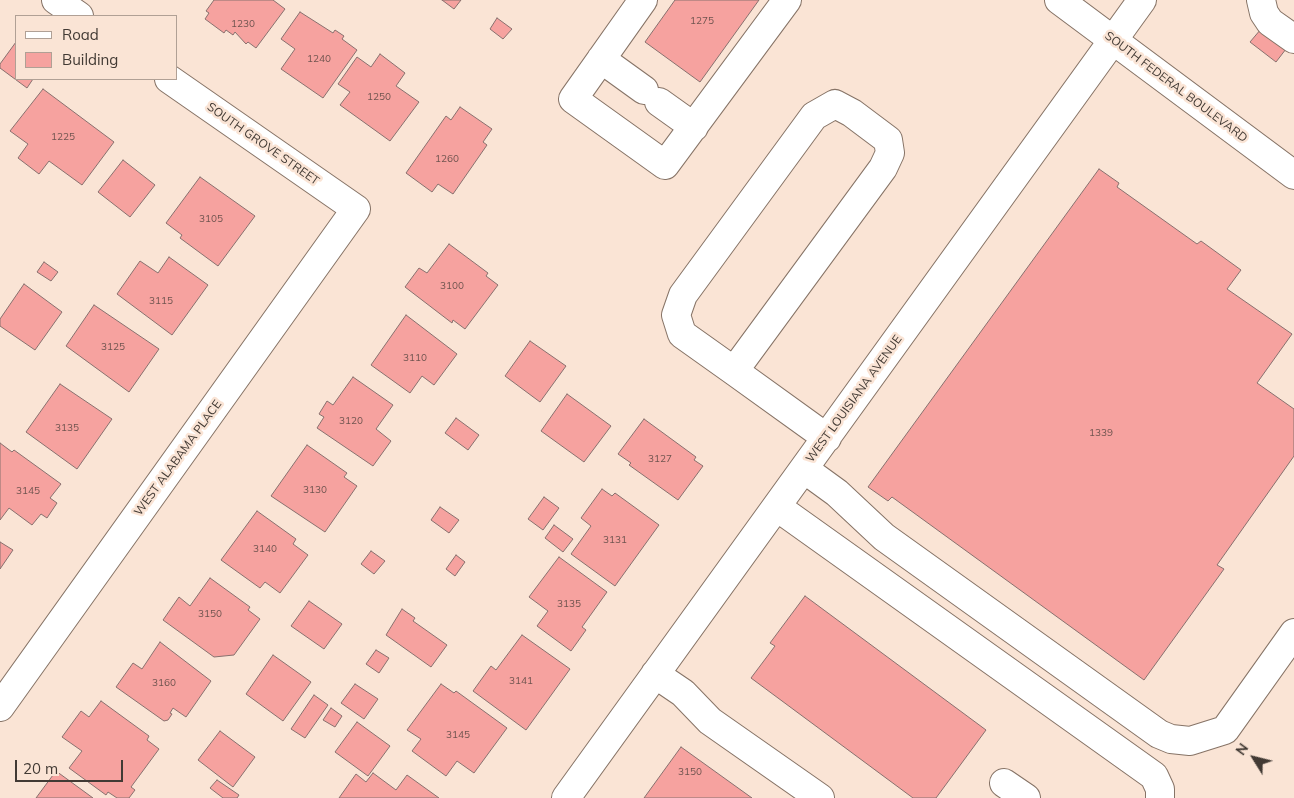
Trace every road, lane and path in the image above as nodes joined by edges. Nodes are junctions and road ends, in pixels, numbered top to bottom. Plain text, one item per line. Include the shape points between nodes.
1 (56, 0) edge
2 (643, 0) edge
3 (787, 0) edge
4 (1059, 0) edge
5 (1142, 0) edge
6 (1260, 0) edge
7 (78, 15) edge
8 (1294, 39) edge
9 (1113, 40) junction
10 (601, 59) junction
11 (170, 80) edge
12 (694, 127) junction
13 (1294, 175) edge
14 (356, 209) joint
15 (734, 371) junction
16 (827, 438) junction
17 (804, 469) junction
18 (777, 507) junction
19 (1294, 633) edge
20 (656, 674) junction
21 (0, 707) edge
22 (575, 795) edge
23 (820, 798) edge
24 (1160, 798) edge

1 - 7 street
2 - 10 street
3 - 12 street
4 - 9 street, SOUTH FEDERAL BOULEVARD
5 - 9 street, WEST LOUISIANA AVENUE
6 - 8 street via 1270,22
9 - 13 street, SOUTH FEDERAL BOULEVARD
9 - 16 street, WEST LOUISIANA AVENUE
10 - 12 street
10 - 12 street via 574,99 665,166
11 - 14 street, SOUTH GROVE STREET
14 - 21 street, WEST ALABAMA PLACE
15 - 15 street via 883,168 890,153 888,140 835,104 814,116 683,295 676,315 682,334
15 - 16 street
16 - 17 street, WEST LOUISIANA AVENUE
17 - 18 street, WEST LOUISIANA AVENUE
17 - 19 street via 838,493 884,538 1159,734 1171,739 1190,741 1225,730
18 - 20 street, WEST LOUISIANA AVENUE
18 - 24 street via 1154,776
20 - 22 street, WEST LOUISIANA AVENUE
20 - 23 street via 683,693 710,721

